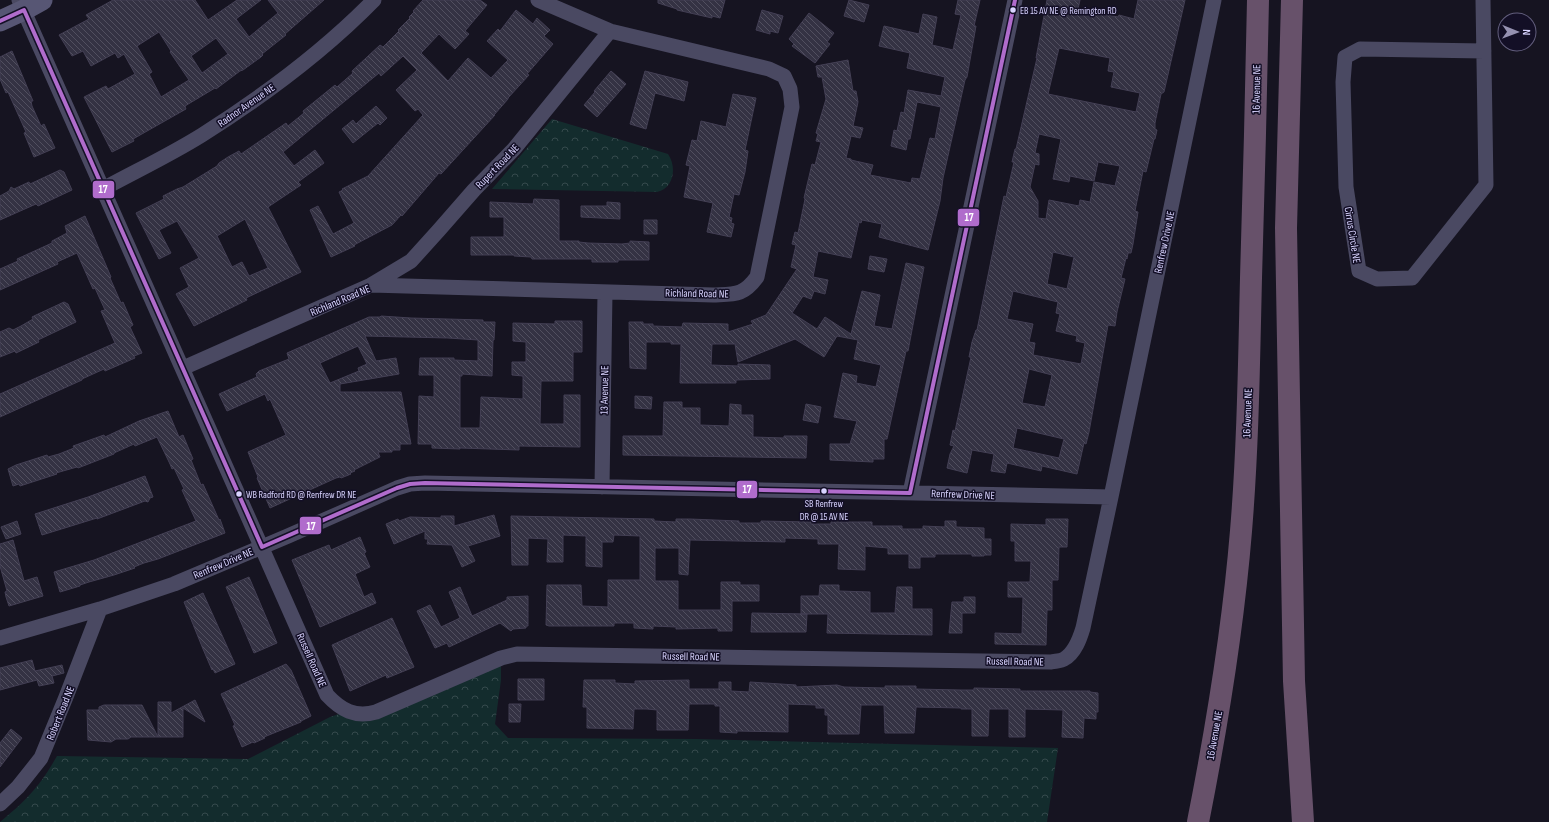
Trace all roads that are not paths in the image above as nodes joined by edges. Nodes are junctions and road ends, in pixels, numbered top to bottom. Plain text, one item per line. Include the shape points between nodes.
1 (42, 0) edge
2 (374, 0) edge
3 (538, 0) edge
4 (1015, 0) edge
5 (1214, 0) edge
6 (1258, 0) edge
7 (1292, 0) edge
8 (1483, 0) edge
9 (21, 5) edge
10 (0, 21) edge
11 (610, 31) junction
12 (1484, 51) junction
13 (103, 189) junction
14 (370, 285) junction
15 (605, 293) junction
16 (183, 368) junction
17 (602, 487) junction
18 (910, 492) junction
19 (1111, 497) junction
20 (262, 547) junction
21 (100, 609) junction
22 (0, 638) edge
23 (0, 804) edge
24 (1198, 822) edge
25 (1303, 822) edge

1 - 9 street
2 - 13 street, Radnor Avenue NE via 290,74 247,105 201,135
3 - 11 street, Richland Road NE
4 - 18 street
5 - 19 street, Renfrew Drive NE
6 - 24 highway, 16 Avenue NE via 1247,434 1241,531 1231,631
7 - 25 highway via 1286,235 1294,681
8 - 12 street, Cirrus Circle NE
9 - 10 street
9 - 13 street
11 - 14 street, Rupert Road NE via 514,150 474,190 411,261
11 - 15 street, Richland Road NE via 769,69 784,76 790,89 792,107 757,277 744,292
12 - 12 street, Cirrus Circle NE via 1486,184 1412,278 1377,279 1359,270 1346,188 1343,82 1345,57 1360,49
13 - 16 street
14 - 15 street, Richland Road NE
14 - 16 street, Richland Road NE
15 - 17 street, 13 Avenue NE
16 - 20 street
17 - 18 street, Renfrew Drive NE
17 - 20 street, Renfrew Drive NE via 410,484
18 - 19 street, Renfrew Drive NE
19 - 20 street, Russell Road NE via 1083,628 1074,649 1064,660 1051,662 517,654 501,658 376,712 363,714 338,706 327,695
20 - 21 street, Renfrew Drive NE via 174,584
21 - 22 street, Renfrew Drive NE
21 - 23 street, Robert Road NE via 41,758 18,787

